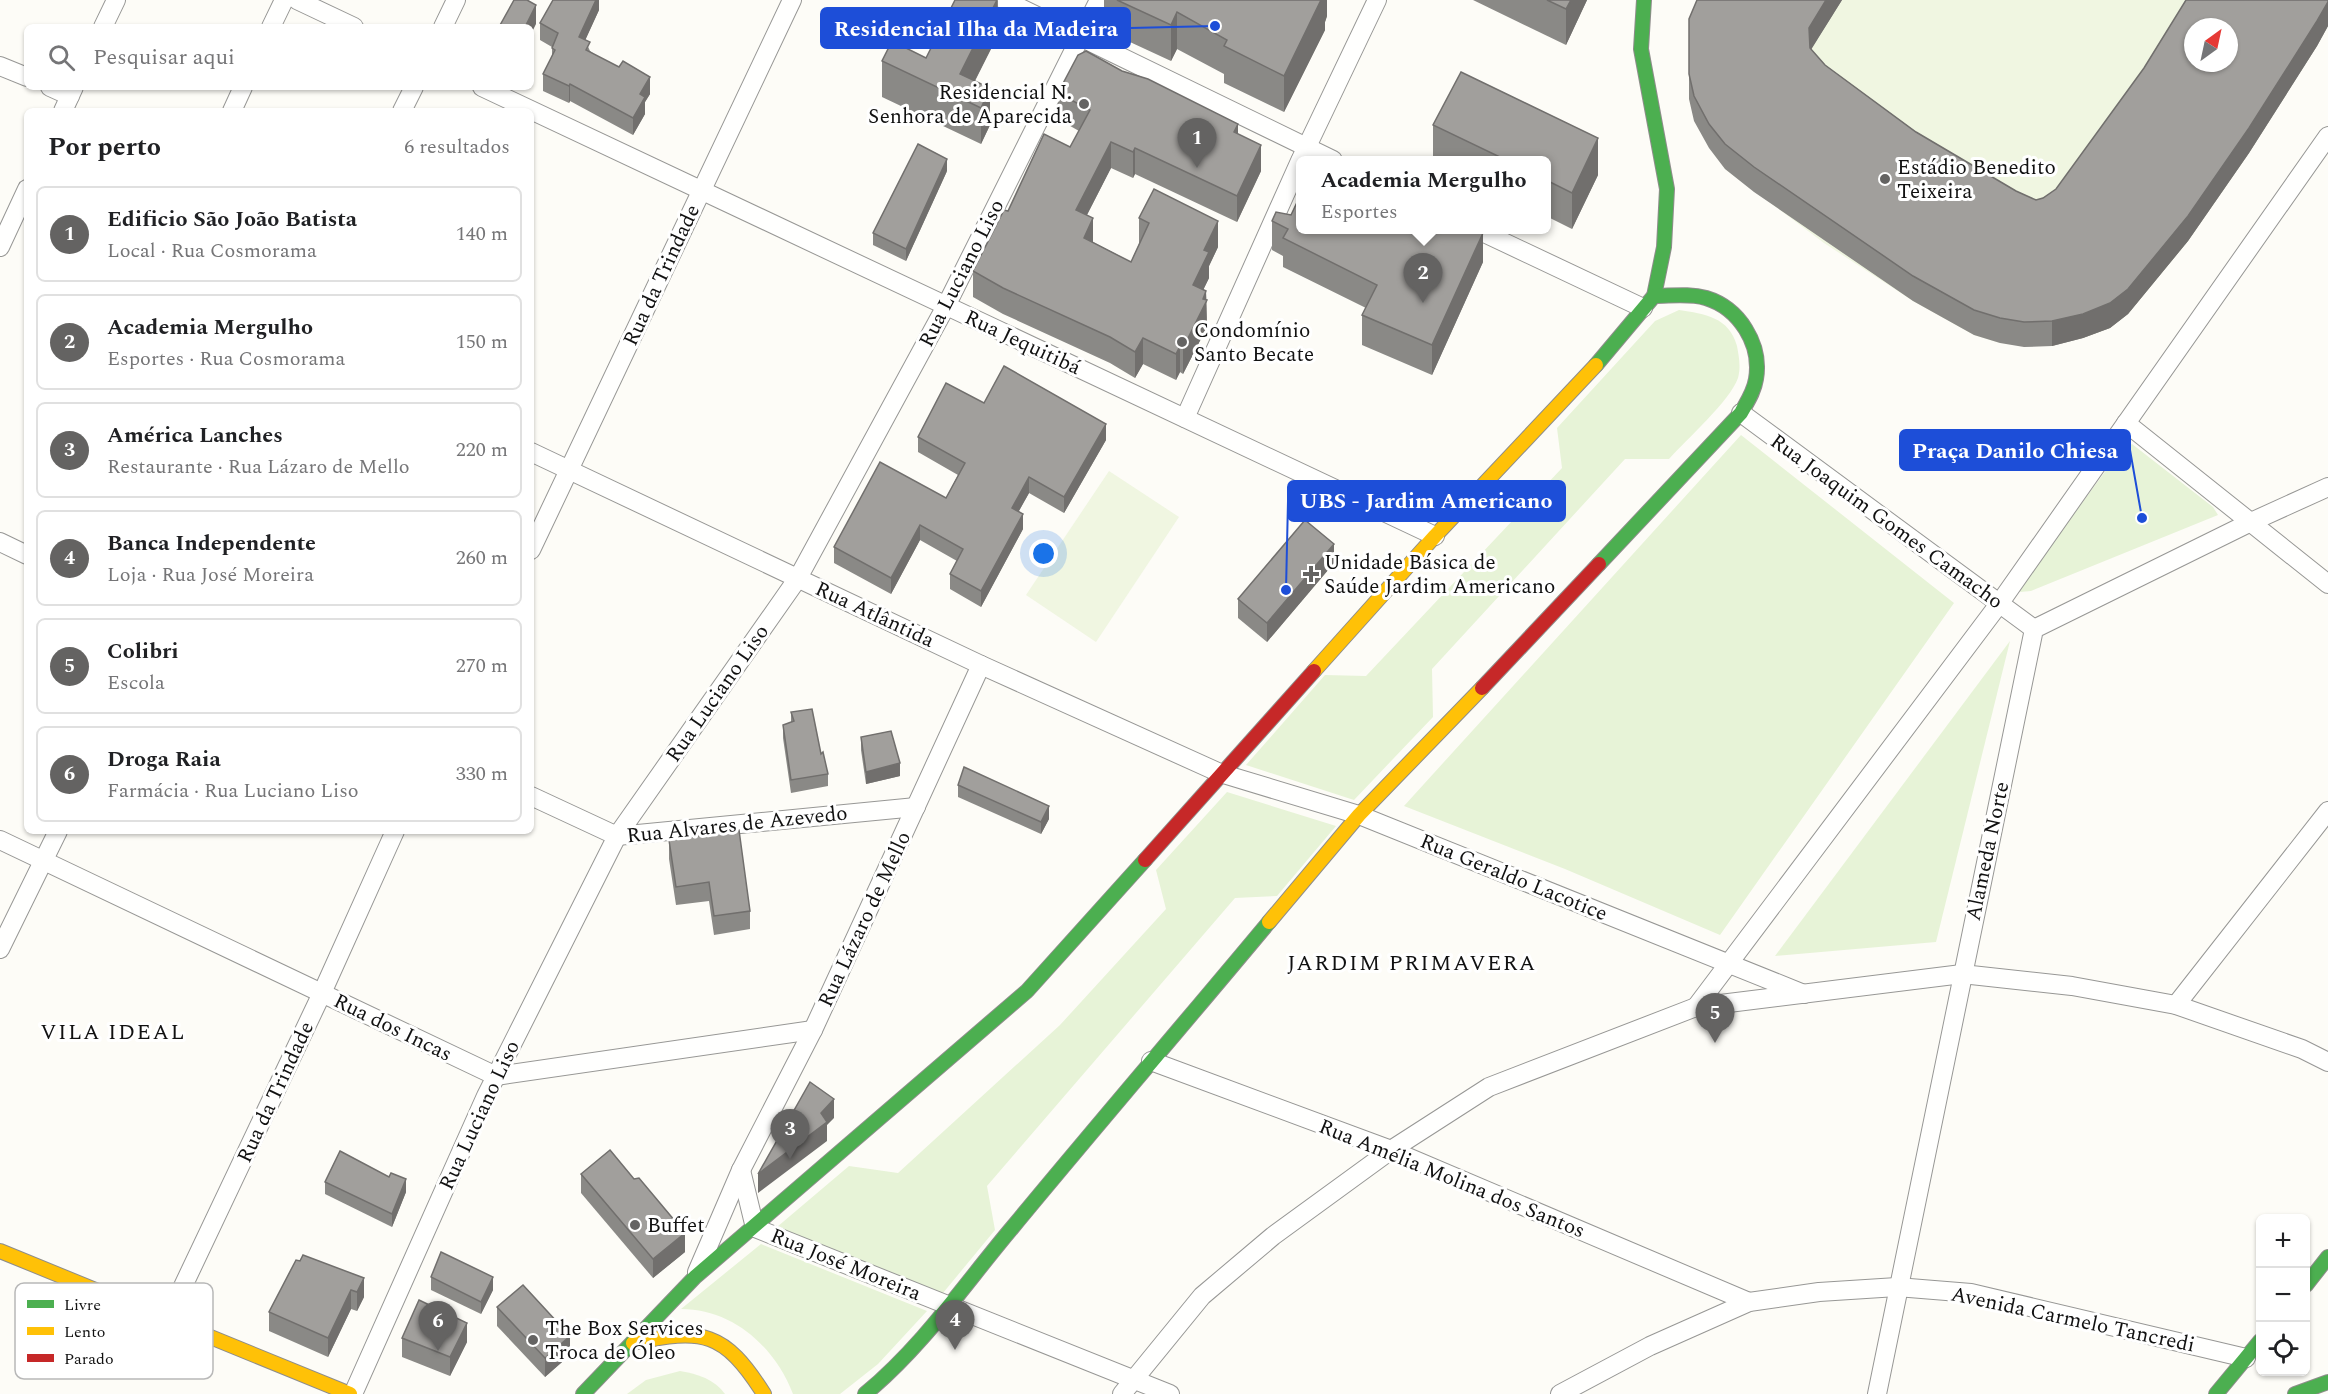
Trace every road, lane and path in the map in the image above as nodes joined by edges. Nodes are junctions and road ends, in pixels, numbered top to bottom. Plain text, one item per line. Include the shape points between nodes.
1 (116, 0) edge
2 (284, 0) edge
3 (297, 0) edge
4 (456, 0) edge
5 (792, 0) edge
6 (1004, 0) edge
7 (1099, 0) edge
8 (1377, 0) edge
9 (1644, 0) edge
10 (104, 24) edge
11 (272, 24) edge
12 (348, 24) edge
13 (444, 24) edge
14 (1082, 37) junction
15 (0, 66) edge
16 (24, 76) edge
17 (55, 90) edge
18 (242, 90) edge
19 (412, 90) edge
20 (488, 90) edge
21 (69, 98) edge
22 (233, 108) edge
23 (404, 108) edge
24 (526, 108) edge
25 (534, 112) edge
26 (2328, 136) edge
27 (1300, 156) edge
28 (1302, 156) edge
29 (2322, 156) edge
30 (1296, 170) edge
31 (700, 190) junction
32 (22, 211) edge
33 (1488, 234) edge
34 (0, 246) edge
35 (1649, 302) junction
36 (946, 306) junction
37 (1741, 413) junction
38 (1185, 418) junction
39 (2126, 423) junction
40 (534, 453) edge
41 (570, 471) junction
42 (2328, 487) edge
43 (2251, 522) junction
44 (1435, 536) junction
45 (0, 542) edge
46 (534, 544) edge
47 (24, 554) edge
48 (798, 578) junction
49 (2328, 584) edge
50 (1999, 604) junction
51 (2034, 629) junction
52 (981, 664) junction
53 (1220, 773) junction
54 (534, 797) edge
55 (916, 807) junction
56 (2328, 811) edge
57 (1359, 815) junction
58 (57, 834) edge
59 (394, 834) edge
60 (616, 836) junction
61 (0, 840) edge
62 (44, 861) junction
63 (0, 949) edge
64 (1728, 963) junction
65 (1962, 974) junction
66 (322, 993) junction
67 (1804, 994) junction
68 (2176, 1005) junction
69 (1696, 1007) junction
70 (813, 1030) junction
71 (1151, 1061) junction
72 (2328, 1062) edge
73 (496, 1077) junction
74 (1391, 1150) junction
75 (741, 1170) junction
76 (755, 1228) junction
77 (0, 1251) edge
78 (2328, 1257) edge
79 (695, 1277) junction
80 (2310, 1280) edge
81 (77, 1283) edge
82 (185, 1283) edge
83 (1897, 1287) junction
84 (1749, 1302) junction
85 (951, 1307) junction
86 (213, 1338) edge
87 (633, 1343) junction
88 (2256, 1346) edge
89 (2246, 1358) junction
90 (2328, 1382) edge
91 (1127, 1387) edge
92 (352, 1394) edge
93 (583, 1394) edge
94 (764, 1394) edge
95 (865, 1394) edge
96 (1170, 1394) edge
97 (1560, 1394) edge
98 (1877, 1394) edge
99 (2216, 1394) edge
100 (2295, 1394) edge

1 - 10 street
2 - 11 street
3 - 12 street
4 - 13 street
5 - 31 street, Rua da Trindade
6 - 14 street
7 - 14 street, Rua Luciano Liso
8 - 28 street
9 - 35 main road via 1641,49 1667,189 1664,247
14 - 27 street
14 - 36 street, Rua Luciano Liso
15 - 16 street
17 - 21 street
18 - 22 street
19 - 23 street
20 - 24 street, Rua Jequitibá
25 - 31 street, Rua Jequitibá
26 - 29 street
29 - 39 street
30 - 38 street
31 - 36 street, Rua Jequitibá
31 - 41 street, Rua da Trindade
32 - 34 street
33 - 35 street
35 - 37 main road via 1688,295 1710,299 1731,311 1748,330 1758,368 1752,393
35 - 44 main road via 1601,360
36 - 38 street, Rua Jequitibá
36 - 48 street, Rua Luciano Liso
37 - 50 street, Rua Joaquim Gomes Camacho
37 - 57 main road
38 - 44 street, Rua Jequitibá
39 - 43 street
39 - 50 street
40 - 41 street, Rua Atlântida
41 - 46 street, Rua da Trindade
41 - 48 street, Rua Atlântida
42 - 43 street
43 - 49 street
43 - 51 street
44 - 53 main road
45 - 47 street
48 - 52 street, Rua Atlântida
48 - 60 street, Rua Luciano Liso
50 - 51 street, Rua Joaquim Gomes Camacho
50 - 64 street
51 - 65 street, Alameda Norte
52 - 53 street, Rua Atlântida
52 - 55 street, Rua Lázaro de Mello
53 - 57 street, Rua Geraldo Lacotice
53 - 76 main road via 1027,991
54 - 60 street, Rua Alvares de Azevedo
55 - 60 street, Rua Alvares de Azevedo
55 - 70 street, Rua Lázaro de Mello
56 - 68 street
57 - 64 street, Rua Geraldo Lacotice
57 - 71 main road
58 - 62 street
59 - 66 street, Rua da Trindade
60 - 73 street, Rua Luciano Liso
61 - 62 street, Rua dos Incas
62 - 63 street
62 - 66 street, Rua dos Incas
64 - 67 street, Rua Geraldo Lacotice
64 - 69 street
65 - 67 street
65 - 68 street via 2072,986
65 - 83 street, Alameda Norte
66 - 73 street, Rua dos Incas
66 - 82 street, Rua da Trindade
67 - 69 street
68 - 72 street via 2302,1049
69 - 74 street via 1489,1087
70 - 73 street
70 - 75 street, Rua Lázaro de Mello
71 - 74 street, Rua Amélia Molina dos Santos
71 - 85 main road
73 - 92 street, Rua Luciano Liso
74 - 84 street, Rua Amélia Molina dos Santos
74 - 91 street via 1273,1236 1202,1296
75 - 76 street
75 - 79 street, Rua Lázaro de Mello
76 - 79 main road
76 - 85 street, Rua José Moreira
77 - 81 main road
78 - 80 main road
79 - 87 main road
83 - 84 street, Avenida Carmelo Tancredi
83 - 89 street, Avenida Carmelo Tancredi via 1971,1293
83 - 98 street, Alameda Norte
84 - 97 street, Avenida Carmelo Tancredi via 1650,1346
85 - 91 street, Rua José Moreira
85 - 95 main road via 889,1374
86 - 92 main road
87 - 93 main road
87 - 94 main road via 676,1334 697,1334 715,1341 731,1353
88 - 89 main road
89 - 99 main road
90 - 100 main road
91 - 96 street, Rua José Moreira

